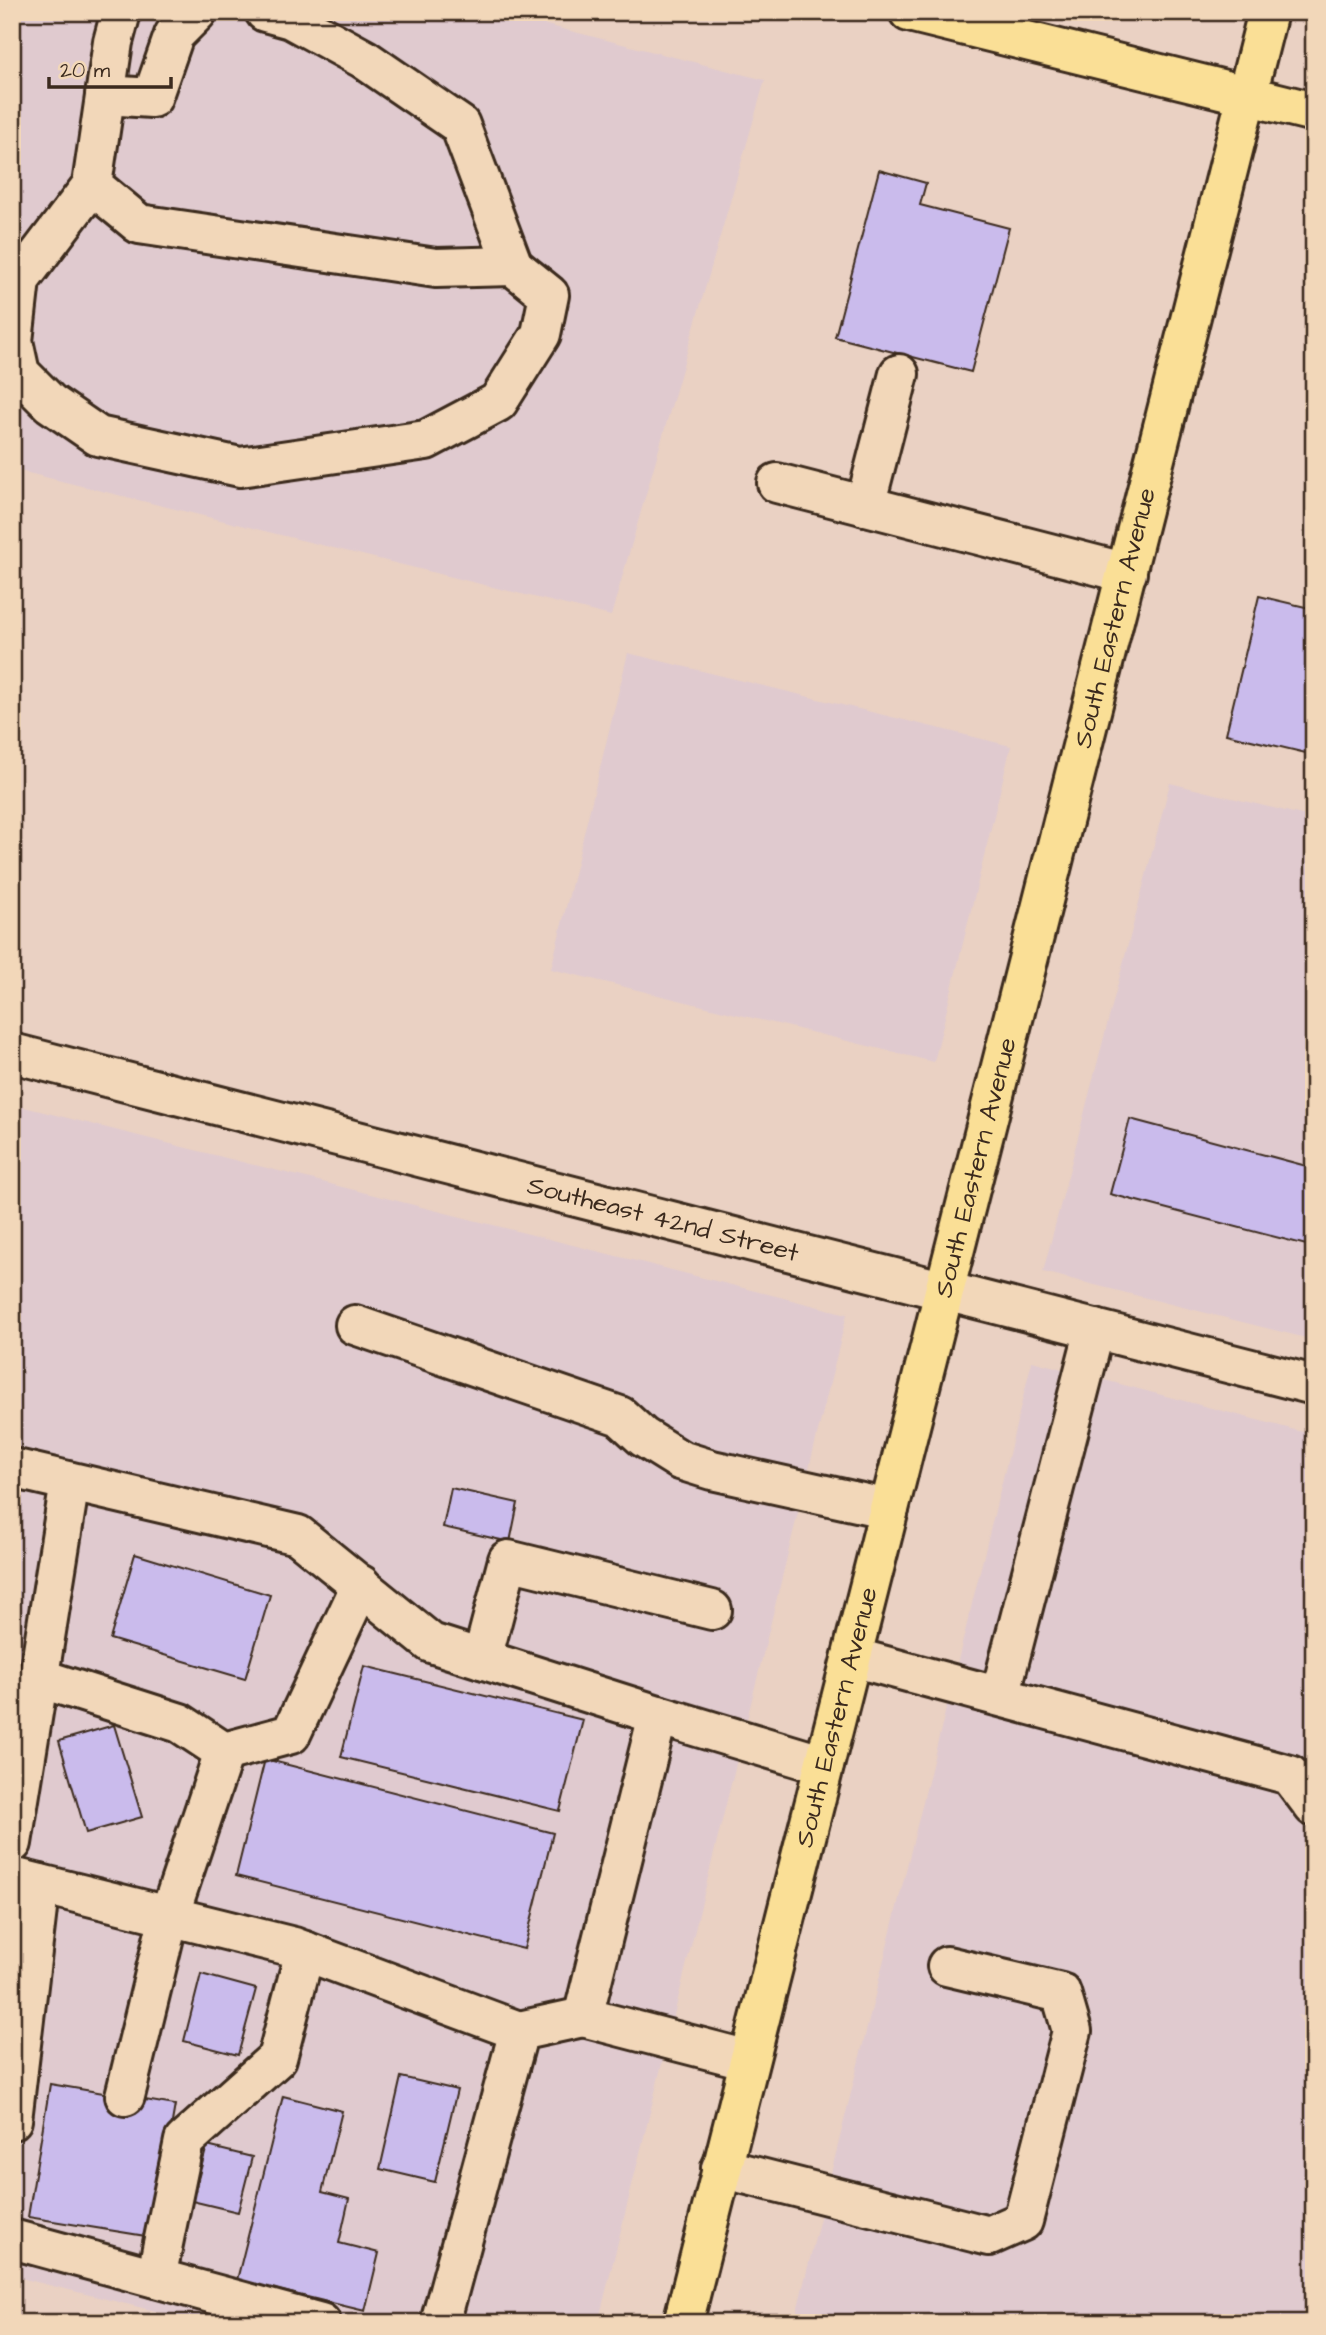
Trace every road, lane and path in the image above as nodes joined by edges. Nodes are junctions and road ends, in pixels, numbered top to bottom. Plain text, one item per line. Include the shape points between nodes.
1 (121, 12) edge
2 (198, 12) edge
3 (265, 12) edge
4 (909, 12) edge
5 (1268, 12) edge
6 (105, 94) junction
7 (1248, 96) junction
8 (1314, 112) edge
9 (92, 186) junction
10 (513, 266) junction
11 (899, 374) dead end
12 (777, 483) dead end
13 (865, 506) junction
14 (1127, 573) junction
15 (12, 1053) edge
16 (946, 1291) junction
17 (355, 1325) dead end
18 (1096, 1329) junction
19 (1314, 1385) edge
20 (12, 1468) edge
21 (70, 1482) junction
22 (889, 1509) junction
23 (361, 1586) junction
24 (712, 1610) dead end
25 (852, 1657) junction
26 (482, 1659) junction
27 (39, 1678) junction
28 (999, 1696) junction
29 (658, 1716) junction
30 (223, 1752) junction
31 (824, 1765) junction
32 (1314, 1807) edge
33 (12, 1843) edge
34 (26, 1881) edge
35 (169, 1916) junction
36 (305, 1951) junction
37 (947, 1966) dead end
38 (583, 2017) junction
39 (519, 2031) junction
40 (749, 2060) junction
41 (125, 2096) dead end
42 (12, 2120) edge
43 (721, 2168) junction
44 (12, 2239) edge
45 (156, 2278) junction
46 (321, 2323) edge
47 (440, 2323) edge
48 (683, 2323) edge

1 - 6 street
2 - 6 street via 174,35 152,98
3 - 10 street via 291,19 364,59 460,125
4 - 7 main road
5 - 7 main road, South Eastern Avenue
6 - 9 street
7 - 8 main road
7 - 14 main road, South Eastern Avenue
9 - 10 street via 139,224 436,268
9 - 10 street via 20,280 13,341 20,373 50,403 98,436 240,467 426,440 498,402 541,334 549,295
11 - 13 street
12 - 13 street
13 - 14 street
14 - 16 main road, South Eastern Avenue
15 - 16 street, Southeast 42nd Street
16 - 18 street, Southeast 42nd Street
16 - 22 main road, South Eastern Avenue
17 - 22 street via 620,1416 680,1460
18 - 19 street, Southeast 42nd Street
18 - 28 street
20 - 21 street
21 - 23 street via 298,1535
21 - 27 street
22 - 25 main road, South Eastern Avenue
23 - 26 street via 431,1643
23 - 30 street via 291,1734
24 - 26 street via 508,1560
25 - 28 street
25 - 31 main road, South Eastern Avenue
26 - 29 street
27 - 30 street via 180,1724
27 - 33 street
28 - 32 street via 1290,1775
29 - 31 street
29 - 38 street
30 - 35 street
31 - 40 main road, South Eastern Avenue
34 - 35 street
34 - 42 street
35 - 36 street
35 - 41 street
36 - 39 street
36 - 45 street via 277,2058 184,2141
37 - 43 street via 1061,1993 1072,2031 1023,2221 989,2236
38 - 39 street
38 - 40 street
39 - 47 street
40 - 43 main road, South Eastern Avenue
43 - 48 main road, South Eastern Avenue
44 - 45 street
45 - 46 street

